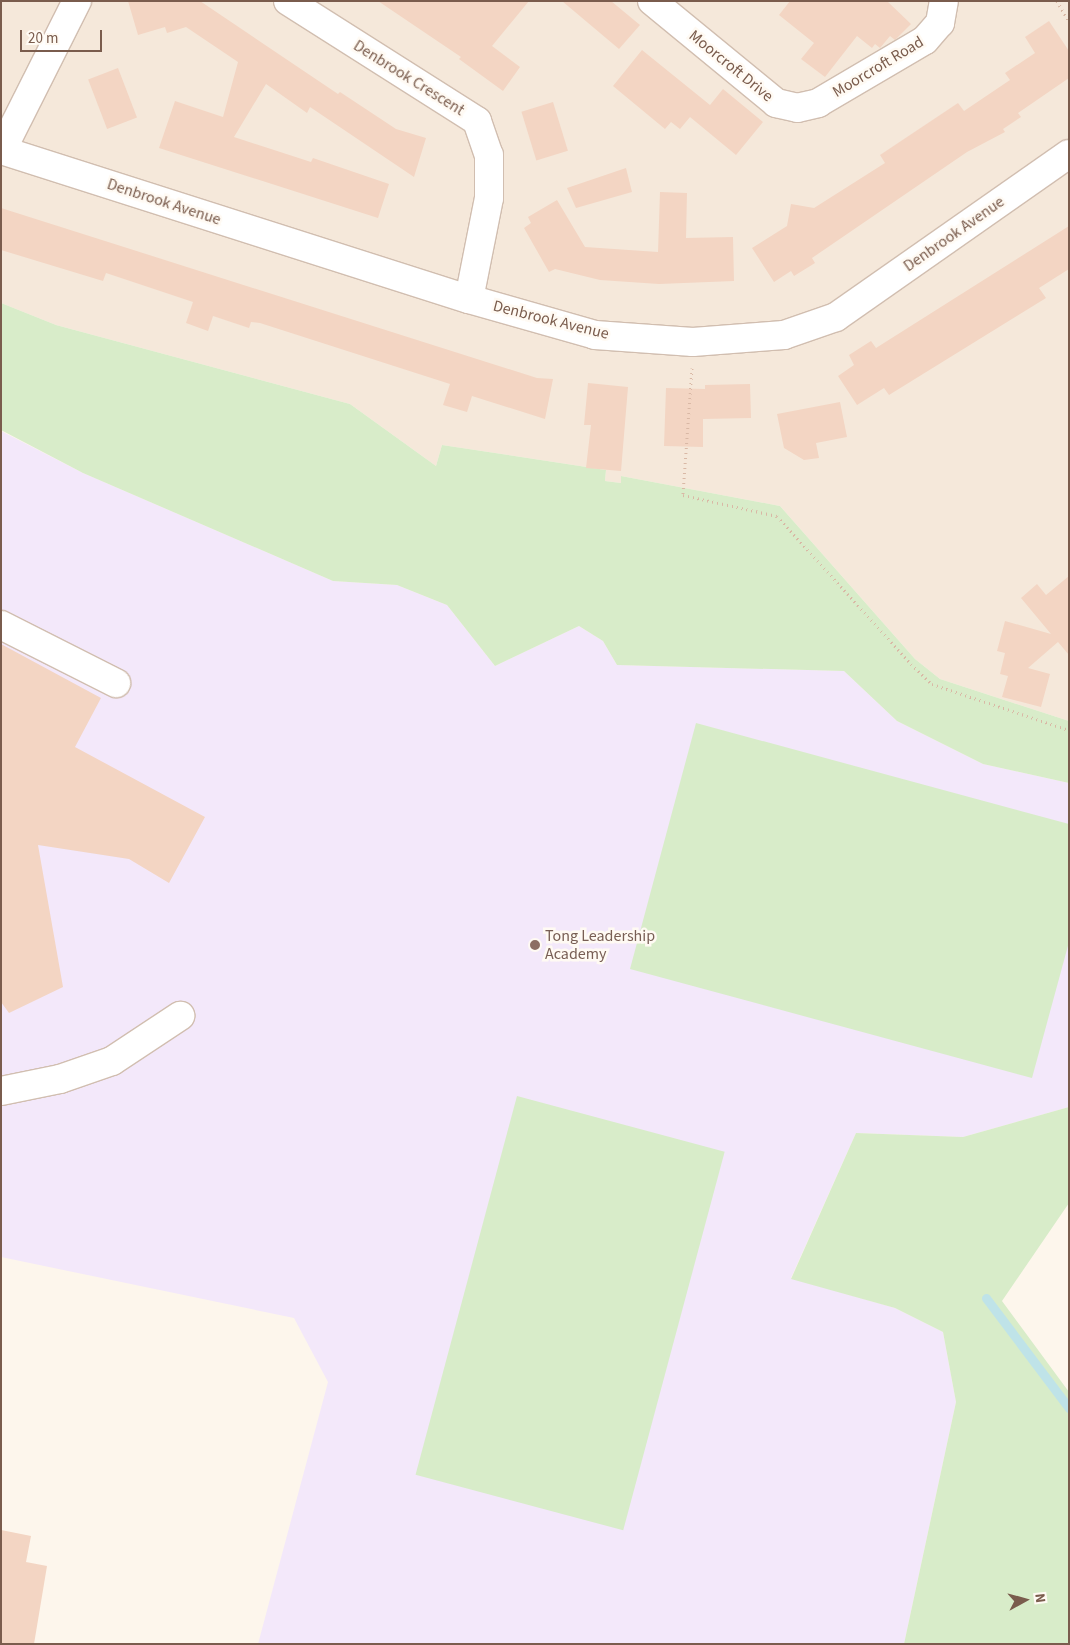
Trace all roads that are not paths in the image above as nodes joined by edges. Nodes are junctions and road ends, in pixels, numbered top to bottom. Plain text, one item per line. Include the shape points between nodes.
1 (77, 1) edge
2 (288, 1) edge
3 (652, 1) edge
4 (944, 1) edge
5 (818, 103) joint
6 (1, 150) edge
7 (1069, 154) edge
8 (469, 299) junction
9 (1, 625) edge
10 (116, 683) dead end
11 (180, 1016) dead end
12 (1, 1091) edge

1 - 6 street
2 - 8 street, Denbrook Crescent via 476,121 489,155 489,198
3 - 5 street, Moorcroft Drive via 776,103 797,108
4 - 5 street, Moorcroft Road via 940,23 925,40
6 - 8 street, Denbrook Avenue
7 - 8 street, Denbrook Avenue via 836,317 784,335 693,342 595,335
9 - 10 street
11 - 12 street via 112,1061 60,1079

